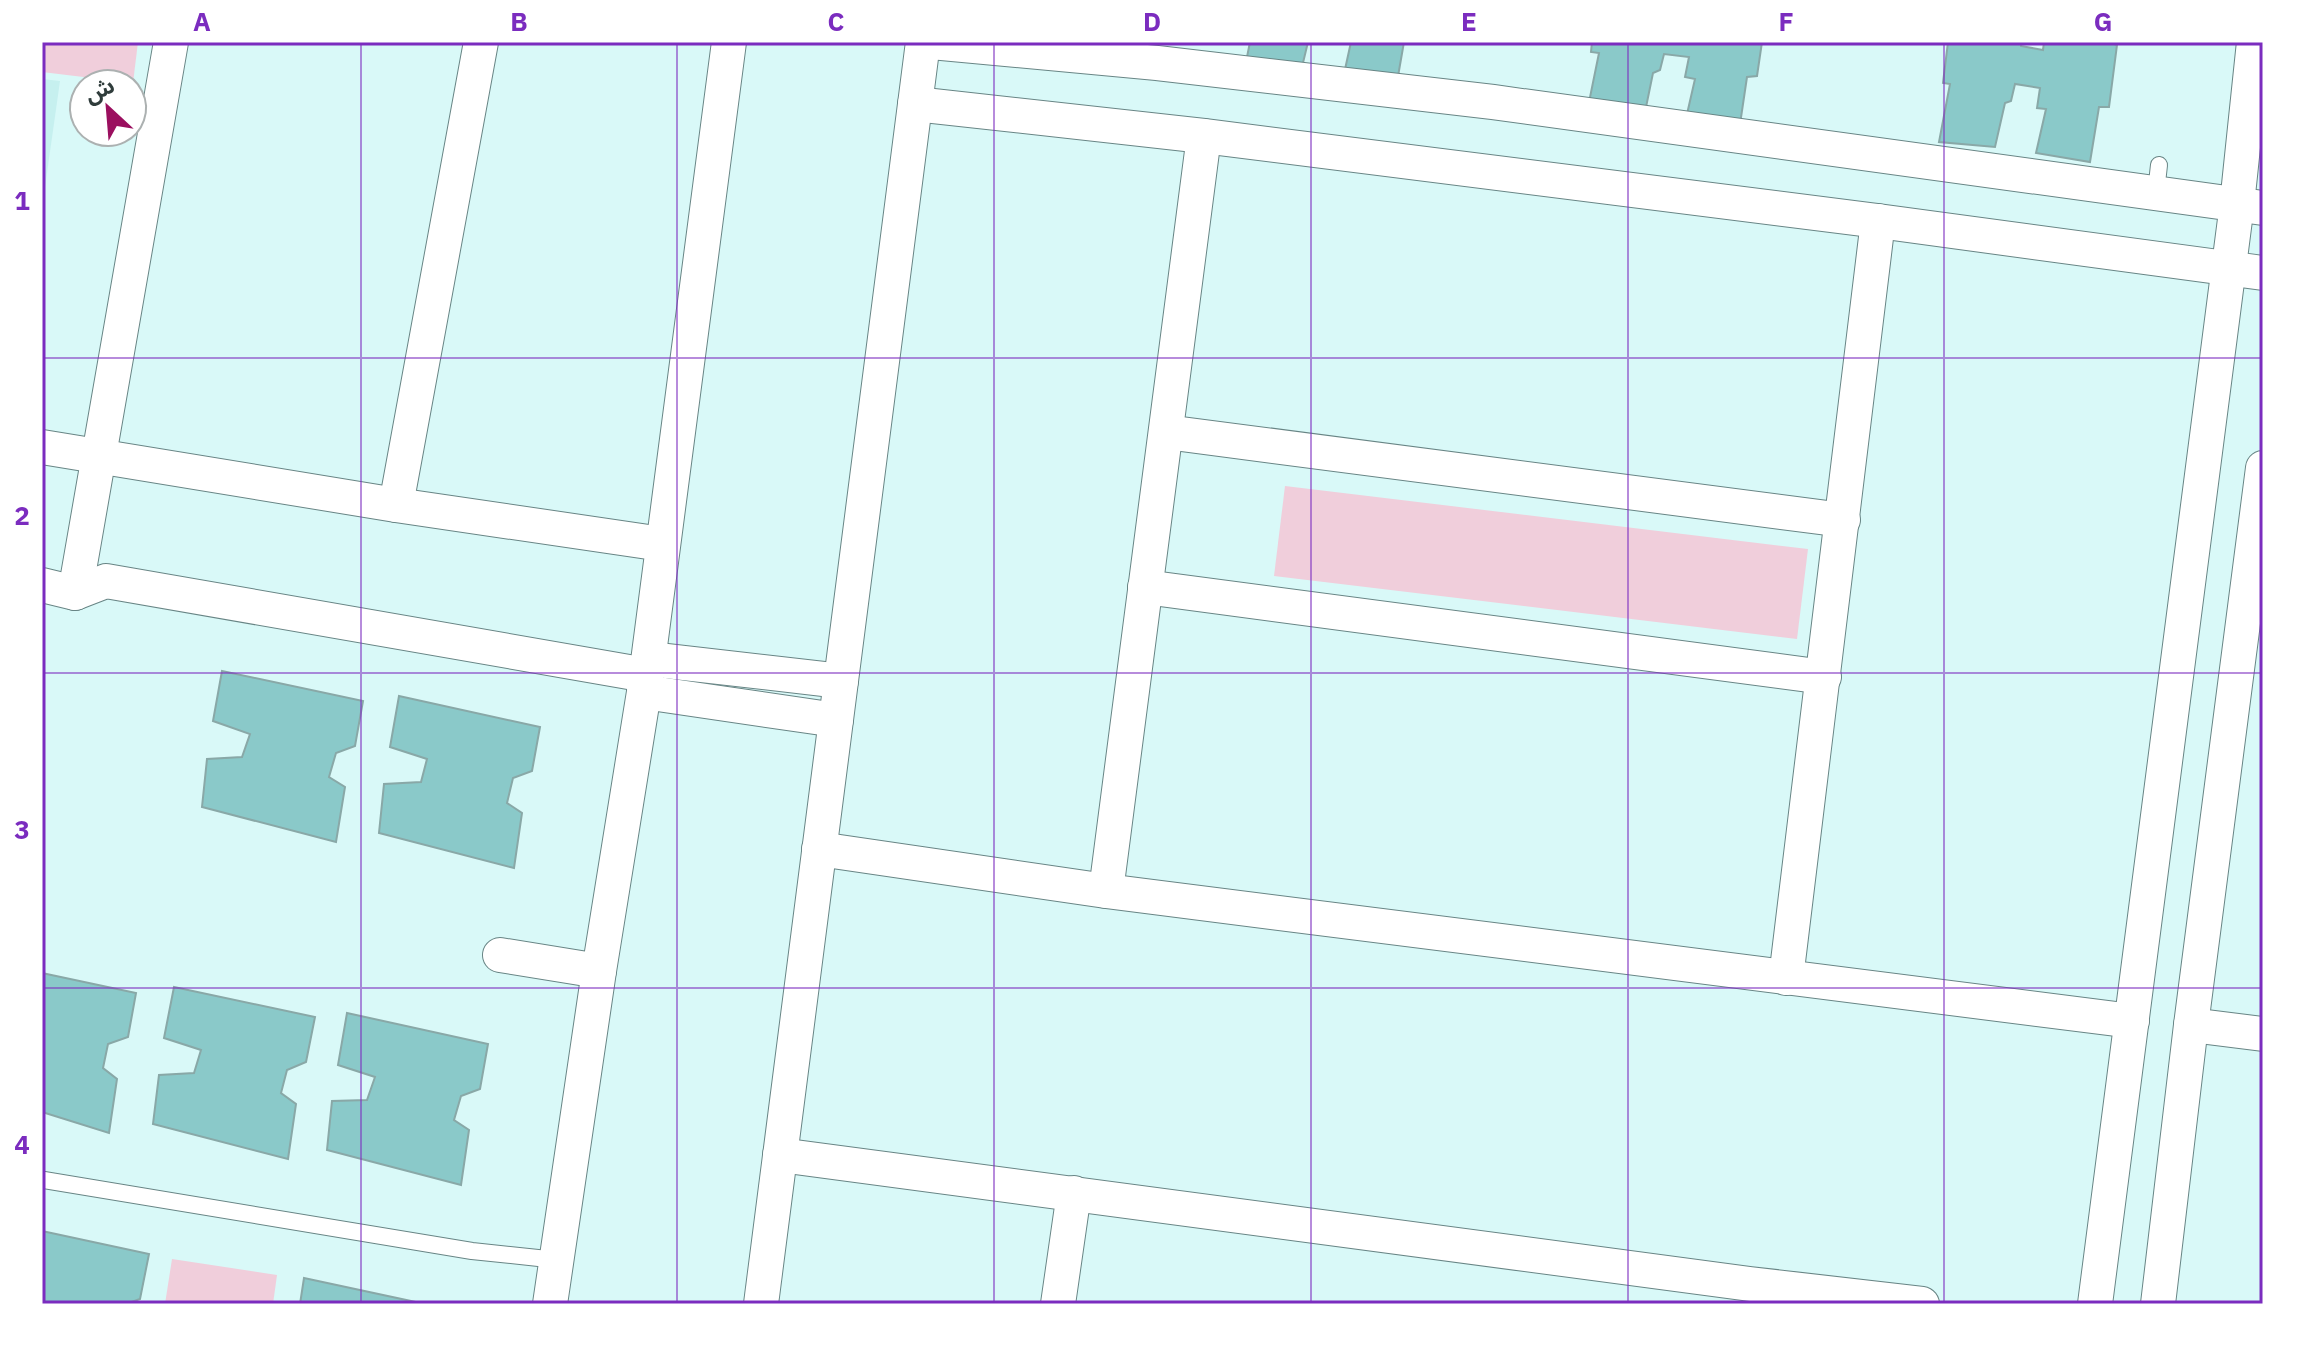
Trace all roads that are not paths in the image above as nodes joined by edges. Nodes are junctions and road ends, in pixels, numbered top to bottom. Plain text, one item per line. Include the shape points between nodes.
1 (171, 42) edge
2 (481, 42) edge
3 (729, 42) edge
4 (923, 42) edge
5 (931, 42) edge
6 (2254, 42) edge
7 (1160, 53) edge
8 (915, 104) junction
9 (1204, 136) junction
10 (2250, 206) edge
11 (1878, 221) junction
12 (2228, 270) junction
13 (2263, 273) edge
14 (1166, 432) junction
15 (42, 447) edge
16 (99, 455) junction
17 (2263, 468) edge
18 (396, 505) junction
19 (1843, 520) junction
20 (662, 544) junction
21 (42, 585) edge
22 (1145, 587) junction
23 (75, 593) junction
24 (646, 675) junction
25 (1824, 677) junction
26 (841, 681) junction
27 (836, 720) junction
28 (819, 849) junction
29 (1106, 891) junction
30 (500, 955) dead end
31 (599, 971) junction
32 (1786, 978) junction
33 (2132, 1021) junction
34 (2191, 1025) junction
35 (2263, 1034) edge
36 (780, 1155) junction
37 (44, 1180) edge
38 (1074, 1193) junction
39 (557, 1260) junction
40 (1749, 1294) edge
41 (550, 1304) edge
42 (761, 1304) edge
43 (1058, 1304) edge
44 (1922, 1304) edge
45 (2095, 1304) edge
46 (2158, 1304) edge

1 - 16 street
2 - 18 street
3 - 20 street
4 - 8 street
5 - 7 street
6 - 10 street
7 - 10 street via 1495,93 1831,142 2157,178
8 - 9 street
8 - 26 street
9 - 11 street
9 - 14 street
10 - 12 street
11 - 12 street
11 - 19 street
12 - 13 street
12 - 33 street
14 - 19 street
14 - 22 street
15 - 16 street
16 - 18 street
16 - 23 street
17 - 34 street
18 - 20 street
19 - 25 street
20 - 24 street
21 - 23 street
22 - 25 street
22 - 29 street
23 - 24 street via 106,581
24 - 26 street
24 - 27 street
24 - 31 street
25 - 32 street
26 - 27 street
27 - 28 street
28 - 29 street
28 - 36 street
29 - 32 street
30 - 31 street
31 - 39 street
32 - 33 street
33 - 45 street
34 - 35 street
34 - 46 street
36 - 38 street
36 - 42 street
37 - 39 lane via 472,1251
38 - 40 street
38 - 43 street
39 - 41 street
40 - 44 street

